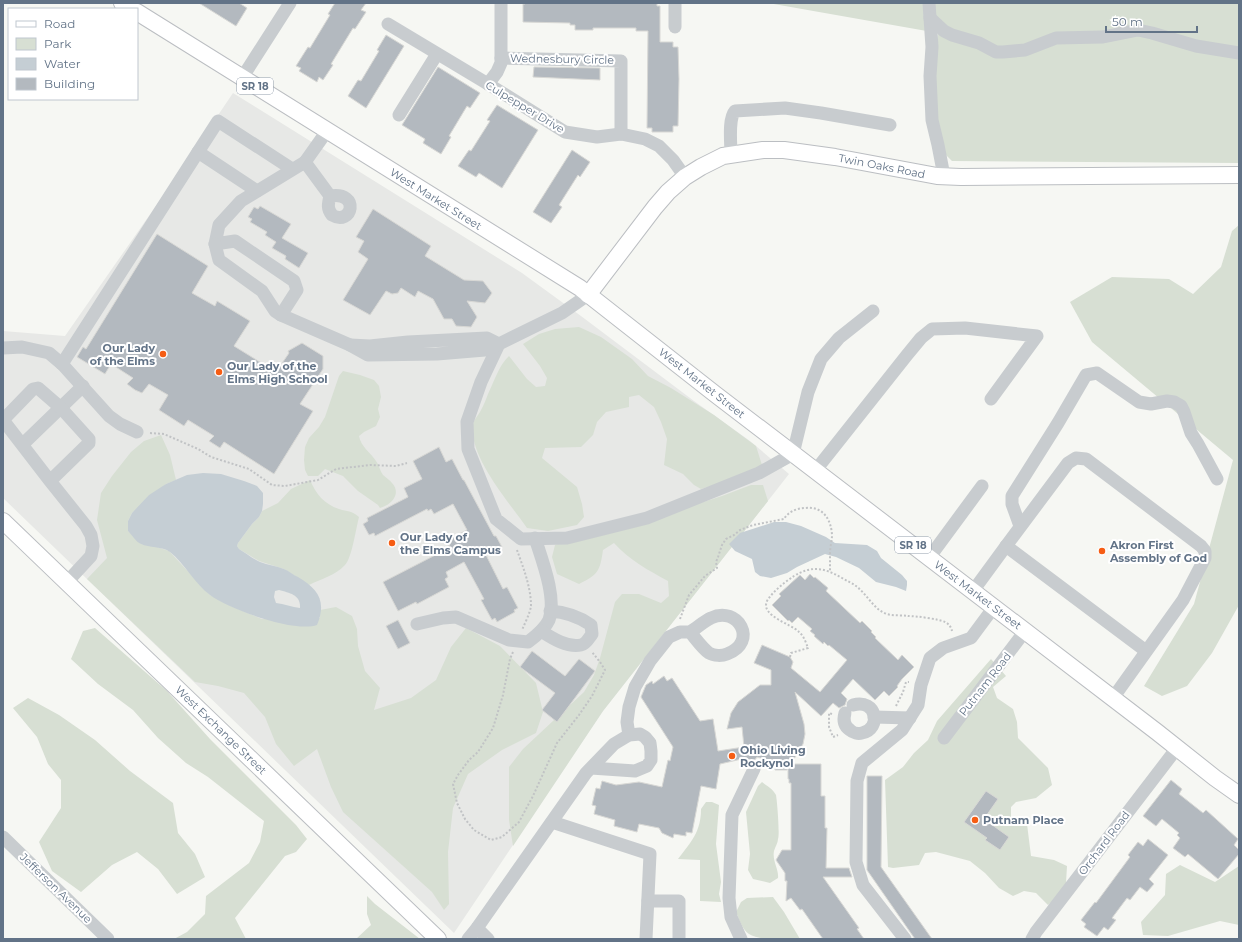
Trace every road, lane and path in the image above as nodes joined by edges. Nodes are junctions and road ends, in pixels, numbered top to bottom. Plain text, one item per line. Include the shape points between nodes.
1 (290, 3) edge
2 (501, 3) edge
3 (675, 3) edge
4 (929, 3) edge
5 (138, 13) edge
6 (930, 18) junction
7 (388, 24) dead end
8 (675, 27) dead end
9 (1239, 53) edge
10 (437, 54) junction
11 (501, 58) junction
12 (242, 78) junction
13 (488, 84) junction
14 (399, 115) dead end
15 (890, 125) dead end
16 (327, 131) junction
17 (621, 134) junction
18 (198, 152) junction
19 (731, 155) junction
20 (305, 162) junction
21 (292, 169) junction
22 (1239, 175) edge
23 (944, 176) junction
24 (685, 177) junction
25 (257, 191) junction
26 (330, 196) dead end
27 (215, 244) junction
28 (588, 295) junction
29 (873, 311) dead end
30 (281, 315) junction
31 (499, 344) junction
32 (3, 348) edge
33 (62, 364) junction
34 (83, 386) junction
35 (990, 399) dead end
36 (61, 408) junction
37 (136, 432) joint
38 (23, 444) junction
39 (793, 454) junction
40 (407, 463) dead end
41 (816, 471) junction
42 (1217, 479) dead end
43 (50, 481) junction
44 (982, 486) dead end
45 (3, 520) edge
46 (1020, 526) junction
47 (514, 533) junction
48 (535, 538) junction
49 (1006, 546) junction
50 (929, 558) junction
51 (830, 572) junction
52 (67, 582) junction
53 (973, 591) junction
54 (994, 607) junction
55 (550, 611) junction
56 (417, 624) dead end
57 (541, 631) junction
58 (690, 632) dead end
59 (1025, 632) junction
60 (676, 634) junction
61 (953, 635) dead end
62 (518, 641) junction
63 (585, 642) junction
64 (1146, 651) junction
65 (790, 657) dead end
66 (912, 682) dead end
67 (1113, 698) junction
68 (891, 706) dead end
69 (845, 711) junction
70 (874, 717) junction
71 (910, 718) junction
72 (848, 729) junction
73 (629, 735) junction
74 (944, 738) dead end
75 (1177, 748) junction
76 (592, 768) junction
77 (754, 769) dead end
78 (1239, 795) edge
79 (552, 822) junction
80 (3, 837) edge
81 (648, 901) junction
82 (477, 928) junction
83 (108, 939) edge
84 (438, 939) edge
85 (468, 939) edge
86 (488, 939) edge
87 (646, 939) edge
88 (679, 939) edge
89 (741, 939) edge
90 (905, 939) edge
91 (1032, 939) edge

1 - 12 street
2 - 11 street
3 - 8 street
4 - 6 street
5 - 12 main road, West Market Street / SR 18
6 - 9 street via 952,36 979,43 996,52 1025,50 1056,38 1103,37 1138,30 1196,46
6 - 23 street via 932,120
7 - 10 street, Culpepper Drive
10 - 13 street, Culpepper Drive
10 - 14 street
11 - 13 street via 497,72
11 - 17 street, Wednesbury Circle via 621,60
12 - 16 main road, West Market Street / SR 18
13 - 17 street, Culpepper Drive via 565,132 597,137
15 - 19 street via 785,108 735,111 731,122
16 - 20 street
16 - 28 main road, West Market Street / SR 18
17 - 24 street, Culpepper Drive via 645,139 659,146
18 - 21 street via 218,121
18 - 25 street
18 - 33 street
19 - 23 main road, Twin Oaks Road via 784,150
19 - 24 main road, Twin Oaks Road via 723,156
20 - 21 street
20 - 26 street
21 - 25 street
22 - 23 main road, Twin Oaks Road
24 - 28 main road, Twin Oaks Road via 655,206
25 - 27 street via 241,201 220,225
27 - 30 street via 219,260 262,291 275,311
27 - 30 street via 235,241 294,281 297,290
28 - 31 street via 562,313
28 - 39 main road, West Market Street / SR 18
29 - 39 street via 839,338 821,359 808,392
30 - 31 street via 350,346 487,338
31 - 47 street via 481,382 467,422 468,449 496,519
32 - 33 street via 22,347 49,353
33 - 34 street
34 - 36 street
34 - 37 street via 109,416
35 - 41 street via 1037,336 965,328 932,329 907,355
36 - 38 street
36 - 38 street via 38,388 32,388 4,420
36 - 43 street via 90,439 89,443
37 - 40 path via 164,434 211,457 249,470 272,485 286,486 318,480 336,470
38 - 43 street
39 - 41 main road, West Market Street / SR 18
39 - 48 street via 759,472 647,518 567,538
41 - 50 main road, West Market Street / SR 18
42 - 46 street via 1190,433 1181,406 1168,401 1151,404 1140,402 1097,373 1086,375 1012,496 1012,504
43 - 52 street via 86,526 93,546 91,556
44 - 50 street
45 - 52 main road, West Exchange Street
46 - 49 street
46 - 64 street via 1068,463 1076,458 1086,459 1201,546 1205,551 1205,558 1183,600
47 - 48 street via 521,539
47 - 62 path via 515,547 529,590 531,607
48 - 55 street via 548,581 552,606
49 - 53 street
49 - 64 street
50 - 53 main road, West Market Street / SR 18
51 - 60 path via 832,534 829,520 822,511 811,507 801,508 784,519 752,525 726,539 716,562 717,568 705,576 689,594
51 - 61 path via 856,586 880,611 944,622 950,626
51 - 65 path via 823,569 801,572 785,582 766,603 774,618 799,631 808,648 791,653
52 - 84 main road, West Exchange Street
53 - 54 main road, West Market Street / SR 18
54 - 59 main road, West Market Street / SR 18
54 - 71 street via 971,638 943,648 930,658 918,705
55 - 57 street via 549,620
55 - 63 street via 577,616 591,625 592,634
56 - 62 street via 456,617 509,640
57 - 62 street via 528,642
57 - 63 street via 571,645 582,645
58 - 60 street
59 - 67 main road, West Market Street / SR 18
59 - 74 street, Putnam Road
60 - 73 street via 669,637 650,661 635,687 627,722
62 - 63 path via 510,659 493,728 453,784 457,803 465,819 474,830 490,840 502,837 519,822 557,743 597,687 605,670
64 - 67 street
66 - 68 path via 906,682 896,707
67 - 75 main road, West Market Street / SR 18
69 - 70 street via 862,703 870,708
69 - 72 street via 844,721
69 - 72 path via 829,713 829,727 833,737
70 - 71 street
70 - 72 street via 872,727 864,733
71 - 90 street via 902,730 862,763 857,781 856,862 863,885
73 - 76 street via 614,744
73 - 76 street via 640,734 650,743 651,760 647,766 635,771
75 - 78 main road, West Market Street / SR 18
75 - 91 street, Orchard Road
76 - 79 street
77 - 89 street via 732,815 731,918
79 - 81 street via 650,854
79 - 82 street
80 - 83 street, Jefferson Avenue
81 - 87 street
81 - 88 street via 679,901
82 - 85 street
82 - 86 street

